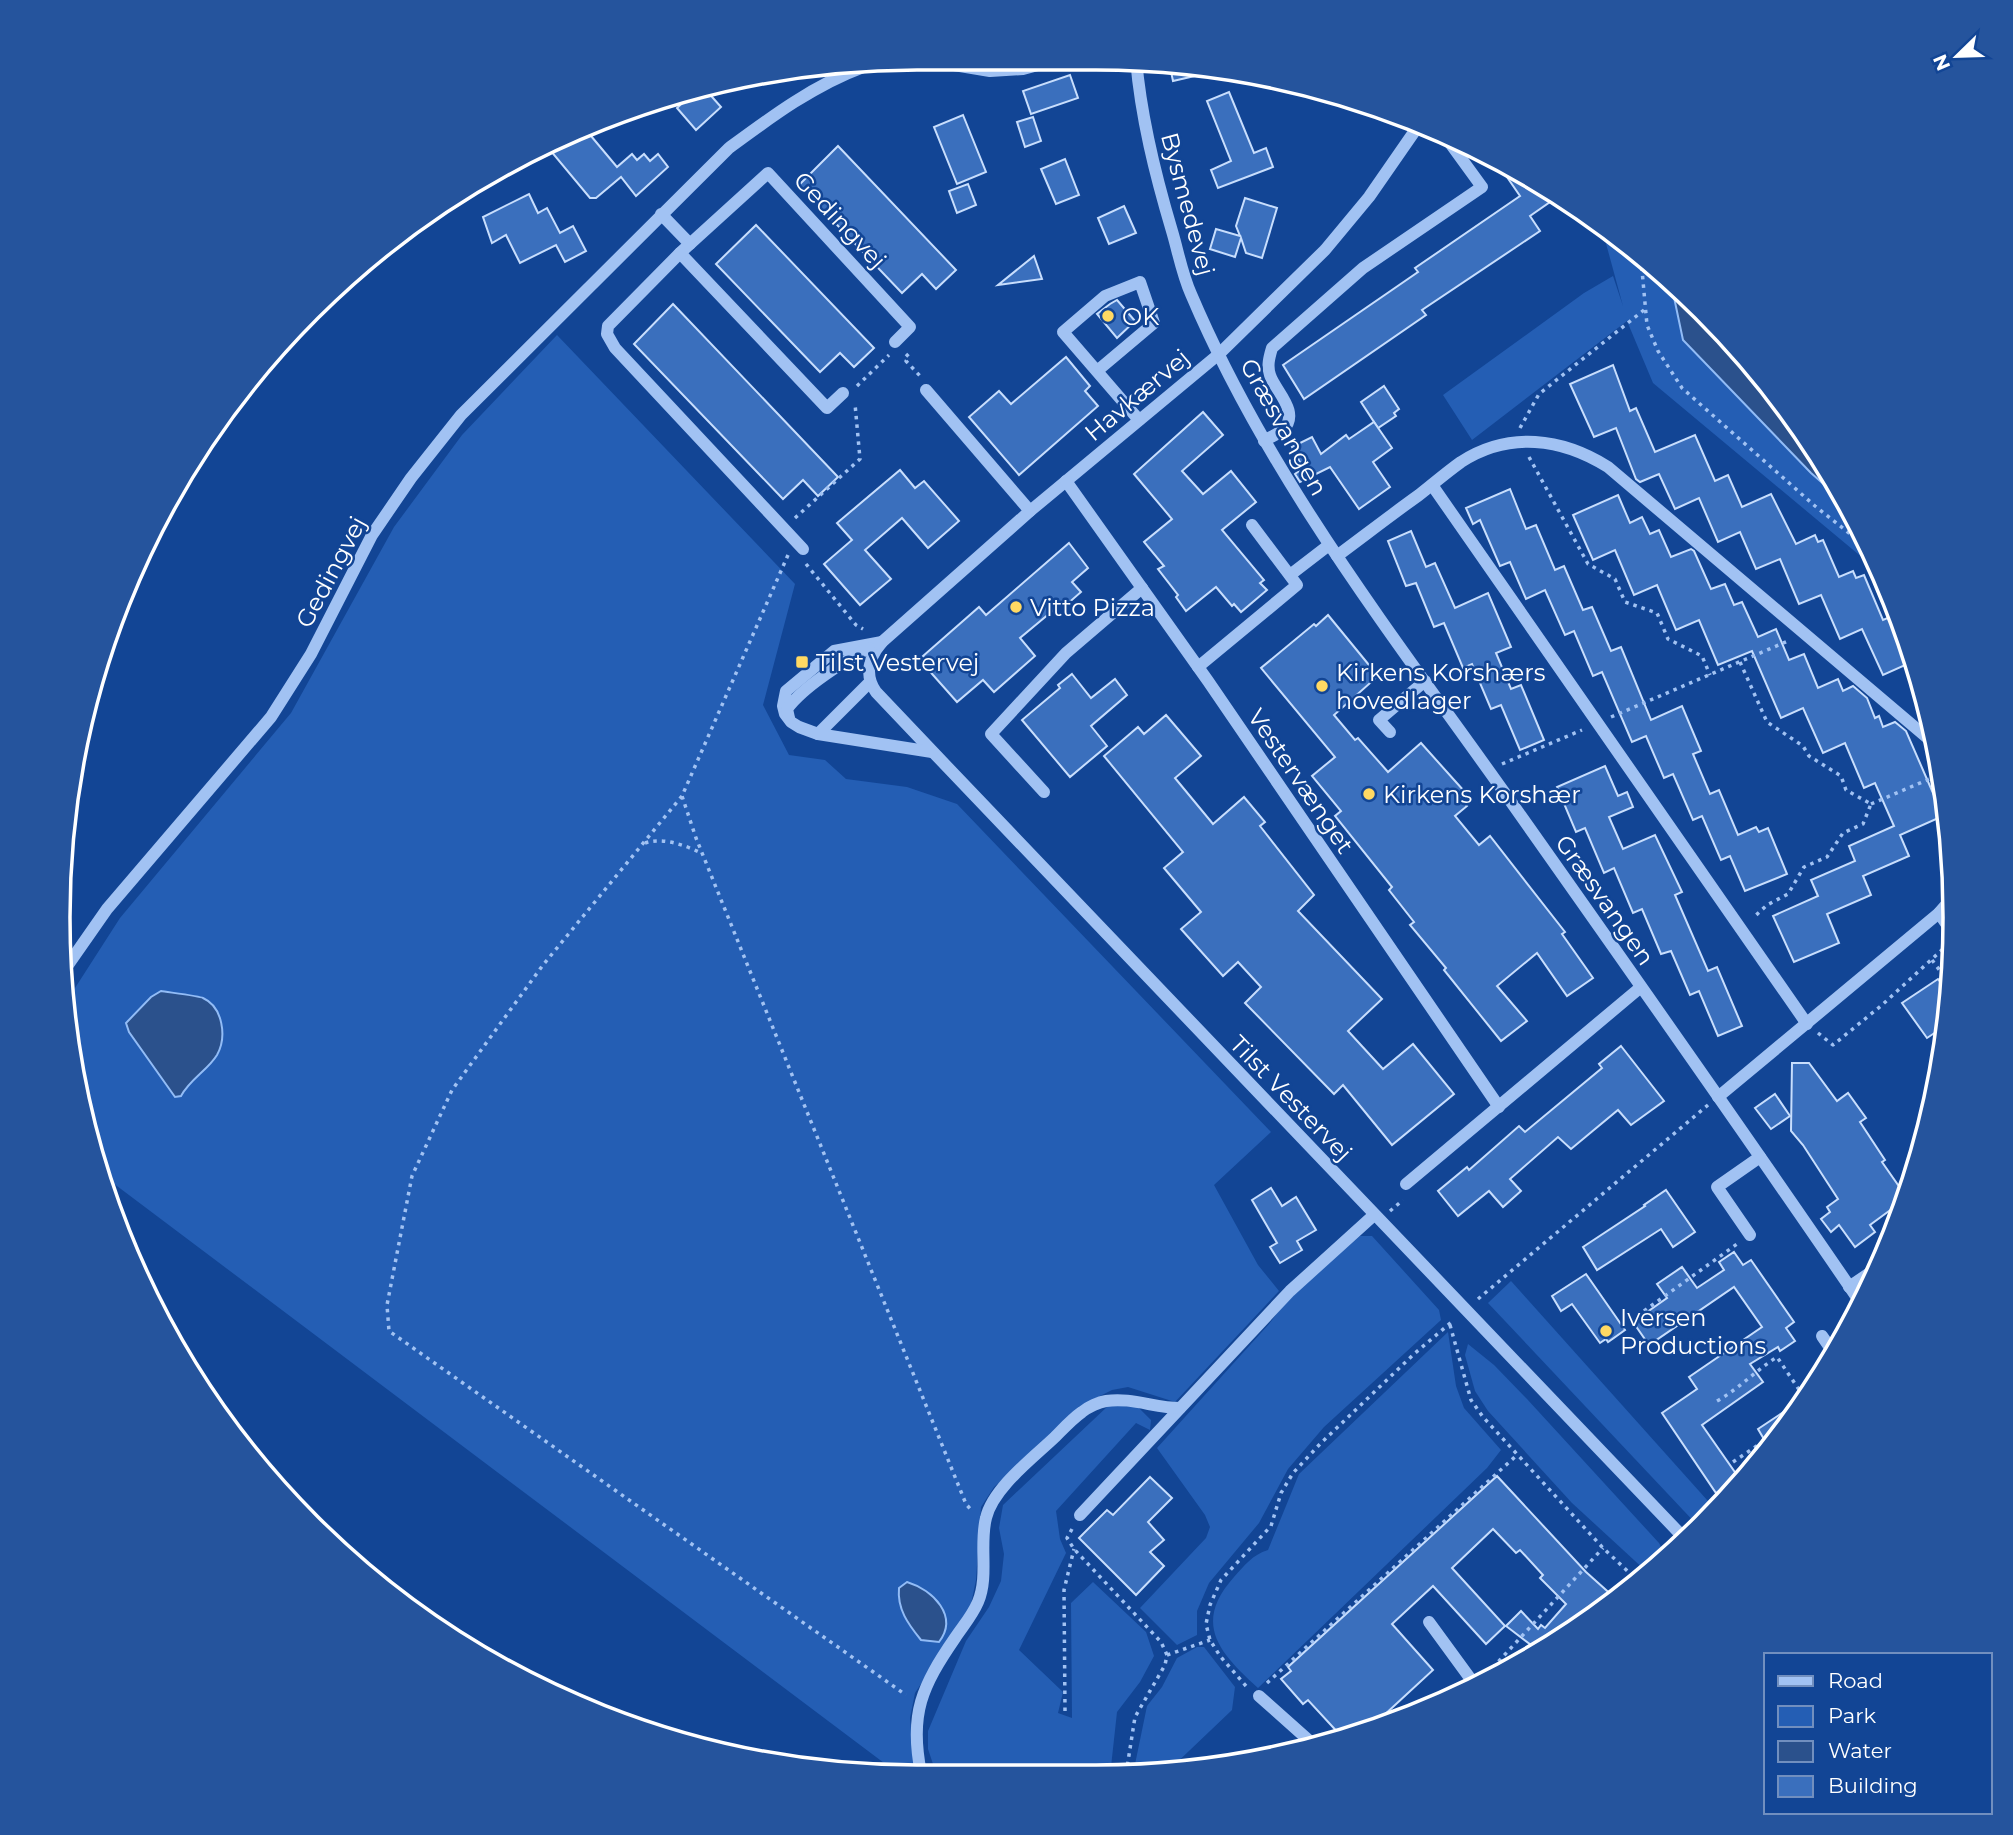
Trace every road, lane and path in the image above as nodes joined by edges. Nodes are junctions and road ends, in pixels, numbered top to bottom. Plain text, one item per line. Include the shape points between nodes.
1 (984, 70) edge
2 (1006, 70) edge
3 (1137, 72) edge
4 (845, 74) edge
5 (1414, 133) edge
6 (1456, 151) edge
7 (662, 214) junction
8 (685, 249) junction
9 (1642, 271) edge
10 (1644, 310) junction
11 (895, 342) junction
12 (1219, 354) junction
13 (1097, 372) junction
14 (926, 390) joint
15 (848, 391) junction
16 (1139, 420) junction
17 (1264, 441) junction
18 (1521, 442) junction
19 (1066, 481) junction
20 (1432, 485) junction
21 (1030, 511) junction
22 (1252, 525) dead end
23 (783, 528) junction
24 (1852, 535) edge
25 (799, 545) junction
26 (1333, 551) junction
27 (1290, 575) junction
28 (1142, 588) junction
29 (1806, 634) junction
30 (882, 642) junction
31 (1740, 662) junction
32 (1198, 667) junction
33 (1710, 675) junction
34 (1425, 681) junction
35 (870, 682) junction
36 (1597, 723) junction
37 (1390, 732) dead end
38 (818, 734) junction
39 (1923, 734) edge
40 (933, 752) junction
41 (1488, 770) junction
42 (1931, 778) edge
43 (1044, 792) dead end
44 (682, 796) junction
45 (1871, 804) junction
46 (643, 844) junction
47 (703, 854) junction
48 (1943, 910) edge
49 (1939, 914) junction
50 (1943, 919) edge
51 (1741, 928) junction
52 (1942, 950) edge
53 (72, 960) edge
54 (1932, 960) junction
55 (1941, 972) edge
56 (1641, 987) junction
57 (1807, 1024) junction
58 (1718, 1097) junction
59 (1499, 1107) junction
60 (1760, 1157) junction
61 (1406, 1184) dead end
62 (1374, 1215) junction
63 (1751, 1235) joint
64 (1862, 1278) edge
65 (1849, 1287) junction
66 (1855, 1295) edge
67 (1466, 1309) junction
68 (1644, 1311) dead end
69 (1450, 1324) junction
70 (1822, 1336) dead end
71 (1827, 1344) edge
72 (1799, 1390) edge
73 (1717, 1401) dead end
74 (1180, 1408) junction
75 (1759, 1444) edge
76 (1517, 1455) junction
77 (1733, 1462) dead end
78 (1080, 1515) joint
79 (985, 1521) junction
80 (1679, 1532) edge
81 (1603, 1548) junction
82 (1074, 1549) junction
83 (1631, 1574) edge
84 (1429, 1622) dead end
85 (1210, 1640) junction
86 (1167, 1655) junction
87 (1496, 1664) edge
88 (1472, 1677) edge
89 (1257, 1694) junction
90 (919, 1704) junction
91 (1065, 1711) dead end
92 (1306, 1738) edge
93 (1128, 1764) edge
94 (919, 1765) edge

1 - 2 street
3 - 12 street, Bysmedevej via 1156,176 1189,290
4 - 7 street, Gedingvej via 729,148
5 - 12 street, Havkærvej via 1325,250
6 - 17 street via 1482,187 1363,268 1272,348 1270,376 1287,405 1289,418 1284,429
7 - 8 street
7 - 53 street, Gedingvej via 461,415 411,478 372,535 271,717 107,909
8 - 11 street, Gedingvej via 768,173 910,327
8 - 15 street via 827,408
8 - 23 street, Gedingvej via 608,326 607,334
9 - 10 path
10 - 18 path via 1539,394 1518,433
10 - 24 path via 1658,351 1682,388
11 - 14 path via 909,357 906,361
11 - 15 path via 896,349
12 - 16 street, Havkærvej
12 - 17 street, Græsvangen
13 - 13 street via 1063,332 1105,296 1140,282 1154,323
13 - 16 street
14 - 21 street
15 - 23 path via 860,460
16 - 19 street, Havkærvej
17 - 26 street, Græsvangen
18 - 20 street via 1487,449
18 - 29 street via 1563,445 1608,467
18 - 33 path via 1588,564 1615,579 1625,602 1657,613 1668,639 1702,656
19 - 21 street, Havkærvej
19 - 28 street, Vestervænget
20 - 26 street
20 - 36 street
21 - 30 street, Havkærvej
22 - 27 street
23 - 25 street, Gedingvej
25 - 30 path via 798,554 856,625
25 - 44 path
26 - 27 street
26 - 34 street, Græsvangen
27 - 32 street via 1297,585
28 - 32 street, Vestervænget
28 - 43 street via 1066,653 991,734
29 - 31 path
29 - 39 street
30 - 35 street, Havkærvej via 871,657
30 - 38 street via 834,651 786,691 783,706 791,722
31 - 33 path
31 - 45 path via 1767,722 1841,776 1846,790
32 - 59 street, Vestervænget
33 - 36 path
34 - 37 street via 1379,720
34 - 41 street, Græsvangen
35 - 38 street
35 - 40 street, Tilst Vestervej
36 - 41 path
36 - 51 street
38 - 40 street
40 - 62 street, Tilst Vestervej
41 - 56 street, Græsvangen
42 - 45 path
44 - 46 path
44 - 47 path
45 - 51 path via 1863,824 1843,833 1828,858 1804,867 1788,894
46 - 47 path via 664,842
46 - 90 path via 543,965 452,1090 412,1176 387,1305 389,1331
47 - 79 path via 966,1504
48 - 49 street
49 - 50 street
49 - 57 street
51 - 57 street
52 - 54 path
54 - 55 path
54 - 57 path via 1833,1045
56 - 58 street, Græsvangen
56 - 59 street
57 - 58 street
58 - 60 street, Græsvangen
58 - 67 path
59 - 61 street
60 - 63 street via 1717,1187
60 - 65 street, Græsvangen
62 - 67 street, Tilst Vestervej
62 - 74 street via 1290,1291
63 - 68 path
64 - 65 street
65 - 66 street, Græsvangen
67 - 69 path
67 - 80 street, Tilst Vestervej
69 - 76 path via 1471,1400
69 - 85 path via 1293,1473 1271,1525 1221,1580 1206,1624
70 - 71 street
72 - 73 path via 1777,1357
74 - 78 street
74 - 79 street via 1126,1400 1104,1401 1083,1410 1004,1487
75 - 77 path
76 - 81 path
76 - 89 path
78 - 82 path via 1067,1538
79 - 90 street via 978,1601 936,1667
81 - 83 path
81 - 87 path
82 - 86 path via 1161,1642
82 - 91 path via 1064,1590
84 - 88 street
85 - 86 path
85 - 89 path via 1220,1657
86 - 93 path via 1135,1717
89 - 92 street
90 - 94 street

